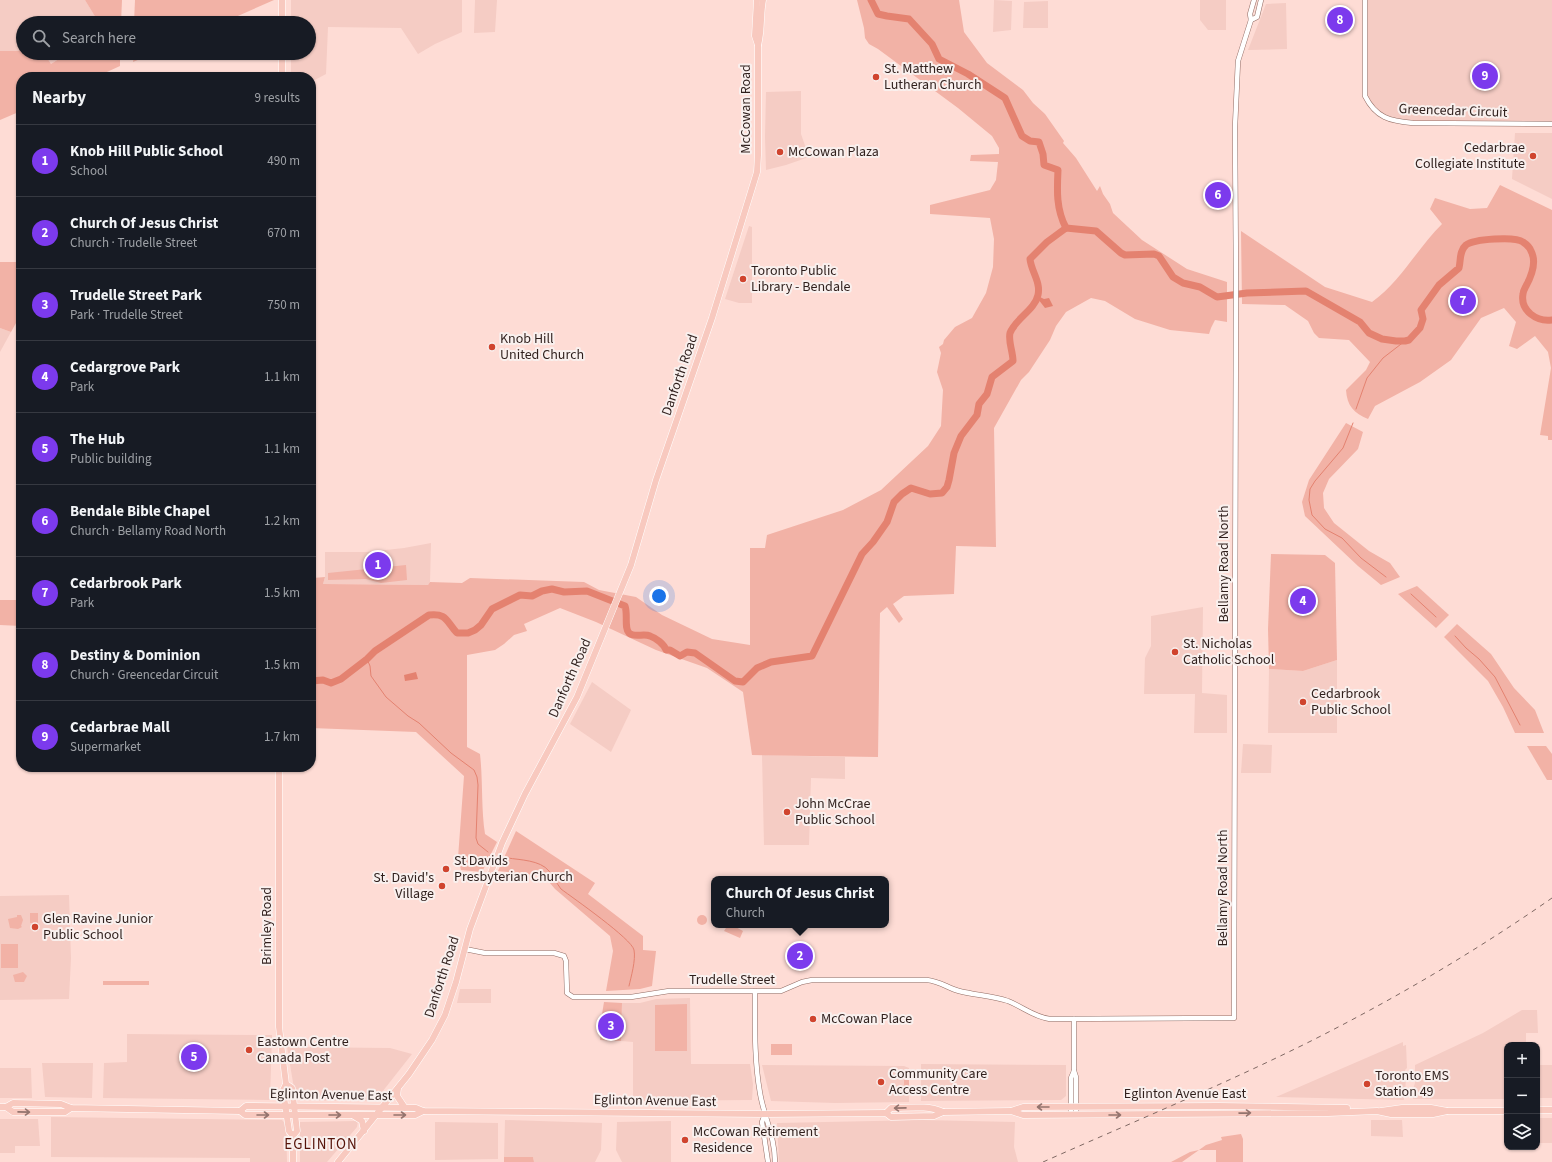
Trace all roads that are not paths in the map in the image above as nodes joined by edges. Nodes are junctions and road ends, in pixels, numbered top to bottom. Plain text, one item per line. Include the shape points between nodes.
1 (282, 0) edge
2 (757, 0) edge
3 (763, 0) edge
4 (1254, 0) edge
5 (1261, 0) edge
6 (1365, 0) edge
7 (282, 16) edge
8 (1251, 20) junction
9 (758, 46) junction
10 (282, 60) edge
11 (282, 72) edge
12 (1552, 124) edge
13 (757, 172) joint
14 (279, 772) edge
15 (465, 949) junction
16 (755, 991) junction
17 (1074, 1019) junction
18 (286, 1084) junction
19 (398, 1088) junction
20 (286, 1106) junction
21 (1073, 1106) junction
22 (3, 1107) edge
23 (294, 1107) junction
24 (383, 1108) junction
25 (405, 1108) junction
26 (1540, 1110) edge
27 (1552, 1110) edge
28 (240, 1111) junction
29 (423, 1111) junction
30 (1011, 1111) junction
31 (1360, 1111) junction
32 (1504, 1111) edge
33 (765, 1114) junction
34 (287, 1115) junction
35 (295, 1115) junction
36 (353, 1115) junction
37 (377, 1115) junction
38 (1073, 1115) junction
39 (364, 1131) junction
40 (293, 1136) junction
41 (293, 1162) edge
42 (338, 1162) edge
43 (768, 1162) edge
44 (774, 1162) edge

1 - 7 main road
2 - 9 main road, McCowan Road via 755,36
3 - 9 main road, McCowan Road
4 - 8 street, Bellamy Road North
5 - 8 street, Bellamy Road North via 1257,17
6 - 12 street, Greencedar Circuit via 1365,96 1370,106 1380,115 1392,120 1413,123
8 - 17 street, Bellamy Road North via 1238,61 1235,127 1234,1018
9 - 13 main road, McCowan Road
10 - 11 main road
13 - 15 main road, Danforth Road via 694,371 656,480 631,565 577,697 504,837 480,899
14 - 18 main road, Brimley Road via 279,1027
15 - 16 street, Trudelle Street via 485,953 560,954 566,961 567,992 574,997 631,997 669,991
15 - 19 main road, Danforth Road via 450,1001 439,1027 419,1061
16 - 17 street, Trudelle Street via 785,990 812,980 927,980 958,990 998,998 1041,1018
16 - 33 street via 755,1049
17 - 21 street via 1076,1077
18 - 20 main road, Brimley Road via 283,1090
18 - 23 main road, Brimley Road via 292,1088
19 - 24 main road, Danforth Road
19 - 25 main road via 397,1096
20 - 23 main road, Eglinton Avenue East
20 - 28 main road, Eglinton Avenue East via 246,1106
20 - 34 main road, Brimley Road
21 -> 30 main road, Eglinton Avenue East via 1023,1107
21 - 31 main road, Eglinton Avenue East via 1347,1108
21 - 38 street
22 - 28 main road, Eglinton Avenue East via 13,1112 65,1112 71,1108
23 - 24 main road, Eglinton Avenue East
23 - 35 main road, Brimley Road
24 - 25 main road, Eglinton Avenue East
24 - 37 main road, Danforth Road
25 - 29 main road, Eglinton Avenue East
26 - 27 main road
28 -> 34 main road, Eglinton Avenue East via 245,1115
29 - 33 main road, Eglinton Avenue East
37 -> 29 main road, Eglinton Avenue East via 415,1115
30 - 33 main road, Eglinton Avenue East via 943,1112 934,1116 891,1117 886,1113
30 - 38 main road, Eglinton Avenue East via 1023,1115
31 - 32 main road, Eglinton Avenue East via 1391,1114
38 -> 31 main road, Eglinton Avenue East
33 - 43 street via 762,1122
33 - 44 street via 773,1142
34 - 35 main road, Eglinton Avenue East
34 - 40 main road, Brimley Road
35 -> 36 main road, Eglinton Avenue East
35 - 40 main road, Brimley Road via 297,1131
36 - 37 main road, Eglinton Avenue East
36 - 39 main road via 362,1121
37 - 39 main road, Danforth Road
39 - 42 main road, Danforth Road
40 - 41 main road, Brimley Road

